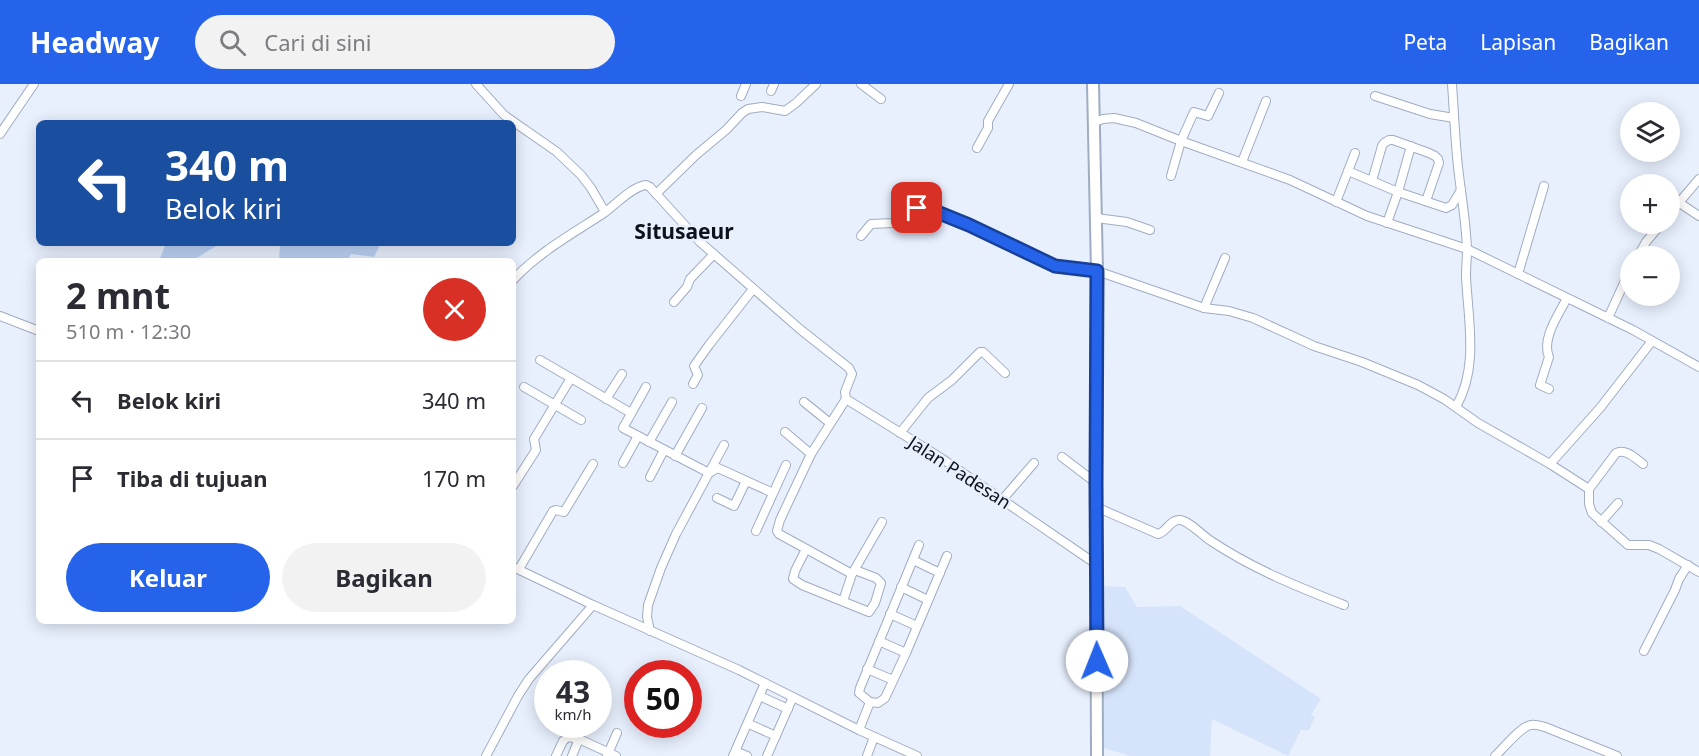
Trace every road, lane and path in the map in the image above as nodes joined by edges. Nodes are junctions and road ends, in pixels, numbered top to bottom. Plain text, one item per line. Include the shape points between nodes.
1 (34, 84) edge
2 (476, 84) edge
3 (746, 84) edge
4 (816, 84) edge
5 (861, 84) edge
6 (1009, 84) edge
7 (1093, 84) edge
8 (1452, 84) edge
9 (1219, 93) dead end
10 (741, 96) dead end
11 (1375, 96) dead end
12 (881, 99) dead end
13 (1266, 101) dead end
14 (1454, 118) junction
15 (511, 120) edge
16 (1094, 122) junction
17 (516, 123) edge
18 (0, 134) edge
19 (1181, 141) junction
20 (1411, 146) junction
21 (977, 148) dead end
22 (1355, 153) dead end
23 (1242, 162) junction
24 (1348, 171) junction
25 (1171, 176) dead end
26 (1699, 179) edge
27 (1372, 181) junction
28 (1544, 186) dead end
29 (1461, 190) junction
30 (1398, 192) junction
31 (656, 194) junction
32 (1680, 200) edge
33 (1336, 201) junction
34 (1426, 201) junction
35 (1680, 203) edge
36 (605, 212) junction
37 (1699, 216) edge
38 (1096, 218) junction
39 (1387, 223) junction
40 (1150, 230) dead end
41 (1653, 234) edge
42 (861, 236) dead end
43 (1644, 246) edge
44 (1467, 249) junction
45 (714, 254) junction
46 (1225, 258) dead end
47 (1097, 271) junction
48 (1518, 274) junction
49 (516, 277) edge
50 (753, 289) junction
51 (1620, 292) edge
52 (1567, 298) junction
53 (674, 302) dead end
54 (1204, 308) junction
55 (0, 316) edge
56 (1608, 318) junction
57 (36, 330) edge
58 (1652, 341) junction
59 (540, 360) dead end
60 (1699, 367) edge
61 (1005, 373) dead end
62 (622, 374) dead end
63 (571, 378) junction
64 (693, 384) dead end
65 (524, 387) dead end
66 (646, 387) dead end
67 (1549, 389) dead end
68 (606, 399) junction
69 (846, 399) junction
70 (672, 402) dead end
71 (804, 402) dead end
72 (555, 405) junction
73 (1456, 407) junction
74 (702, 408) dead end
75 (631, 413) junction
76 (581, 420) dead end
77 (830, 423) junction
78 (785, 432) dead end
79 (900, 433) junction
80 (638, 436) junction
81 (649, 442) junction
82 (724, 445) dead end
83 (664, 450) junction
84 (811, 454) junction
85 (675, 456) junction
86 (1062, 457) dead end
87 (623, 463) dead end
88 (1034, 463) dead end
89 (593, 464) dead end
90 (1550, 464) junction
91 (1643, 464) dead end
92 (786, 465) dead end
93 (709, 473) junction
94 (650, 477) dead end
95 (516, 481) edge
96 (746, 481) junction
97 (1096, 483) junction
98 (1589, 489) junction
99 (773, 493) junction
100 (717, 498) dead end
101 (1002, 500) junction
102 (1618, 503) dead end
103 (1096, 507) junction
104 (882, 522) dead end
105 (1602, 522) junction
106 (756, 531) dead end
107 (919, 545) dead end
108 (806, 549) junction
109 (947, 555) dead end
110 (913, 560) junction
111 (1096, 564) junction
112 (1688, 565) junction
113 (516, 568) edge
114 (854, 572) junction
115 (1699, 572) edge
116 (940, 573) junction
117 (901, 587) junction
118 (928, 600) junction
119 (843, 601) junction
120 (592, 605) junction
121 (1344, 605) dead end
122 (890, 614) junction
123 (917, 627) junction
124 (650, 631) junction
125 (879, 641) junction
126 (1644, 651) dead end
127 (906, 653) junction
128 (867, 669) junction
129 (893, 680) junction
130 (765, 683) junction
131 (762, 697) dead end
132 (793, 697) junction
133 (870, 702) junction
134 (788, 709) junction
135 (749, 724) dead end
136 (859, 730) junction
137 (617, 733) dead end
138 (776, 736) junction
139 (874, 737) junction
140 (579, 739) junction
141 (735, 754) edge
142 (610, 755) edge
143 (486, 756) edge
144 (556, 756) edge
145 (572, 756) edge
146 (747, 756) edge
147 (767, 756) edge
148 (867, 756) edge
149 (917, 756) edge
150 (1097, 756) edge
151 (1495, 756) edge
152 (1617, 756) edge

1 - 18 street
2 - 15 street
3 - 10 street
4 - 31 street via 785,111 754,107 742,113
5 - 12 street
6 - 21 street
7 - 16 main road
8 - 14 street
9 - 19 street via 1208,116 1194,112
11 - 14 street
13 - 23 street
14 - 29 street
16 - 19 street via 1121,118
16 - 38 main road
17 - 36 street via 557,152 581,175
19 - 23 street
19 - 25 street
20 - 27 street via 1392,140 1384,143
20 - 30 street
20 - 34 street via 1438,159
22 - 24 street
23 - 33 street
24 - 27 street
24 - 33 street
26 - 32 street
27 - 30 street
28 - 48 street
29 - 34 street via 1448,208
29 - 44 street
30 - 34 street
30 - 39 street
31 - 36 street via 646,185 640,186
31 - 45 street
33 - 39 street
35 - 37 street
36 - 49 street via 540,255
38 - 40 street
38 - 47 main road
39 - 44 street
41 - 43 street
42 - 47 street via 871,224 893,224 907,211 917,208 932,210 1055,266
44 - 48 street
44 - 73 street via 1471,354 1464,393
45 - 50 street
45 - 53 street
46 - 54 street
47 - 54 street
47 - 97 main road
48 - 52 street
50 - 64 street via 694,366 698,375
50 - 69 street via 851,371
51 - 56 street
52 - 56 street
52 - 67 street via 1552,326 1546,351 1549,357 1540,385
54 - 73 street via 1253,318 1418,385
55 - 57 street
56 - 58 street
58 - 60 street
58 - 90 street
59 - 63 street
61 - 79 street via 980,352 927,398
62 - 68 street
63 - 68 street
63 - 72 street
65 - 72 street
66 - 75 street
68 - 75 street
69 - 77 street
69 - 79 street, Jalan Padesan
70 - 81 street
71 - 77 street
72 - 76 street
72 - 95 street via 534,439 536,450
73 - 90 street
74 - 85 street
75 - 80 street via 623,428
77 - 84 street
78 - 84 street
79 - 101 street, Jalan Padesan
80 - 81 street
80 - 87 street
81 - 83 street
82 - 93 street
83 - 85 street
83 - 94 street
84 - 108 street via 777,527 779,534
85 - 93 street
86 - 97 street
88 - 101 street
89 - 113 street via 564,512 553,511
90 - 98 street
91 - 98 street via 1620,451
92 - 99 street
93 - 96 street via 718,468
93 - 124 street via 661,568 648,605
96 - 99 street
96 - 100 street via 734,506
97 - 103 main road
98 - 105 street via 1592,513
99 - 106 street
101 - 111 street, Jalan Padesan
102 - 105 street
103 - 111 main road
103 - 121 street via 1158,534 1172,522 1184,521 1251,566
104 - 114 street
105 - 112 street via 1628,545 1649,545
107 - 110 street
108 - 114 street
108 - 119 street via 793,579
109 - 116 street
110 - 116 street
110 - 117 street
111 - 150 main road
112 - 115 street
112 - 126 street
113 - 120 street
114 - 119 street
114 - 119 street via 876,578 882,585 869,612
116 - 118 street
117 - 118 street
117 - 122 street
118 - 123 street
120 - 124 street
120 - 143 street via 529,679
122 - 123 street
122 - 125 street
123 - 127 street
124 - 130 street
125 - 127 street
125 - 128 street
127 - 129 street
128 - 129 street
128 - 133 street via 859,693
129 - 133 street via 882,702
130 - 132 street
130 - 141 street
131 - 134 street
132 - 134 street
132 - 136 street
133 - 136 street
134 - 138 street
135 - 138 street
136 - 139 street
137 - 142 street
138 - 147 street
139 - 148 street
139 - 149 street
140 - 142 street
140 - 144 street via 565,739
140 - 145 street
141 - 146 street
151 - 152 street via 1522,729 1533,724

